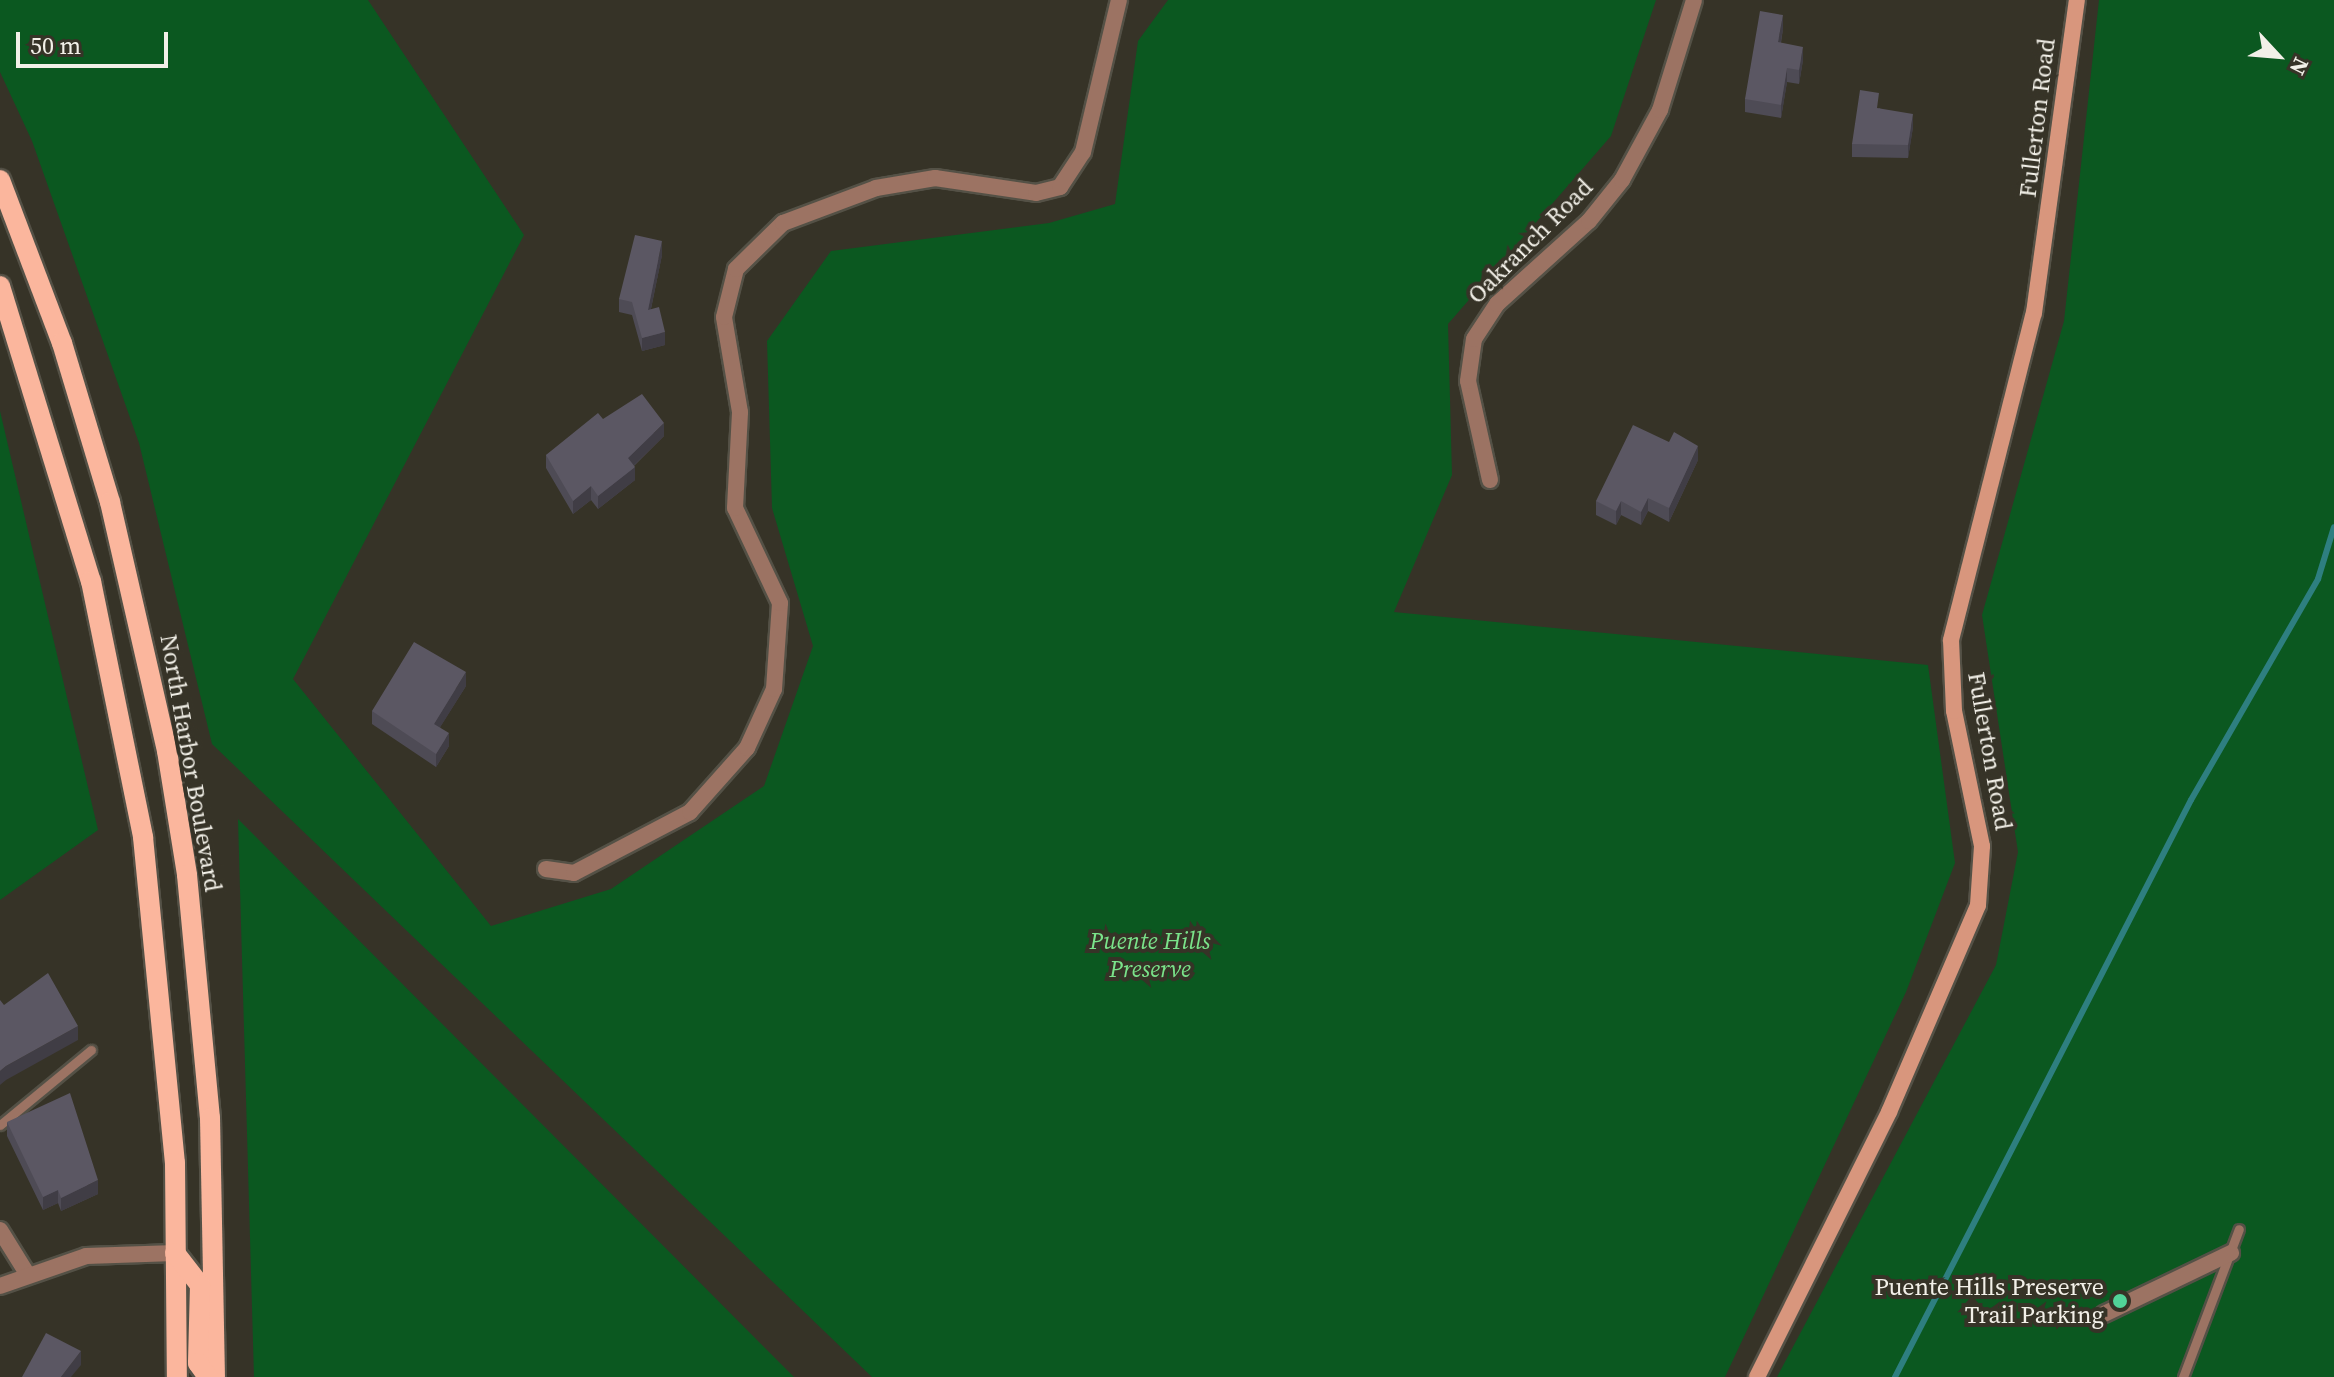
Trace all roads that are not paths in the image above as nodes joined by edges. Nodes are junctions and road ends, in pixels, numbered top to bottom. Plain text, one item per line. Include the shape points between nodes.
1 (1119, 0) edge
2 (1694, 0) edge
3 (2077, 0) edge
4 (0, 180) edge
5 (0, 286) edge
6 (1490, 480) dead end
7 (546, 869) dead end
8 (91, 1050) dead end
9 (0, 1125) edge
10 (2239, 1229) dead end
11 (0, 1230) edge
12 (175, 1253) junction
13 (2231, 1253) junction
14 (26, 1272) junction
15 (0, 1286) edge
16 (2104, 1314) dead end
17 (177, 1377) edge
18 (208, 1377) edge
19 (215, 1377) edge
20 (1757, 1377) edge
21 (2183, 1377) edge

1 - 7 street via 1083,152 1060,187 1036,193 935,178 876,188 783,223 736,269 724,317 740,412 734,499 739,525 780,603 774,689 743,753 690,812 574,873
2 - 6 street, Oakranch Road via 1660,110 1622,180 1589,221 1497,304 1474,339 1466,369
3 - 20 street, Fullerton Road via 2034,313 1951,640 1954,711 1982,846 1979,901 1901,1086
4 - 19 main road, North Harbor Boulevard via 62,343 110,502 167,751 187,875 210,1118
5 - 12 main road via 56,454 125,731 160,974
8 - 9 lane
10 - 13 lane
11 - 14 street
12 - 14 street via 86,1256
12 - 17 main road
12 - 18 main road via 200,1285 198,1363
13 - 16 street
13 - 21 lane
14 - 15 street

